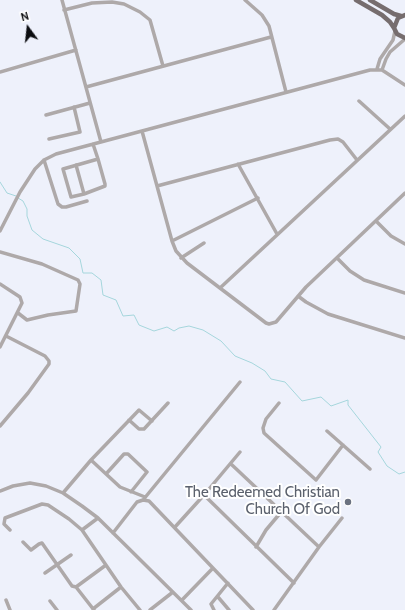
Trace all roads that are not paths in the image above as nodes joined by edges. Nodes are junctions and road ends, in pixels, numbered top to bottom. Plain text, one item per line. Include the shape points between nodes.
1 (62, 0) edge
2 (245, 0) edge
3 (356, 0) edge
4 (370, 0) edge
5 (64, 10) junction
6 (403, 16) edge
7 (395, 29) junction
8 (271, 36) junction
9 (405, 38) edge
10 (76, 50) junction
11 (163, 66) junction
12 (380, 70) junction
13 (0, 72) edge
14 (405, 85) edge
15 (86, 87) junction
16 (286, 92) junction
17 (359, 101) dead end
18 (90, 103) junction
19 (74, 107) junction
20 (46, 114) dead end
21 (405, 116) edge
22 (390, 129) junction
23 (142, 131) junction
24 (49, 139) dead end
25 (101, 142) junction
26 (93, 144) junction
27 (98, 159) junction
28 (44, 160) junction
29 (357, 160) junction
30 (238, 164) junction
31 (76, 165) junction
32 (157, 186) junction
33 (405, 193) edge
34 (84, 194) junction
35 (258, 198) junction
36 (87, 201) dead end
37 (376, 221) junction
38 (0, 230) edge
39 (277, 234) junction
40 (172, 241) junction
41 (204, 242) dead end
42 (405, 244) edge
43 (0, 252) edge
44 (181, 258) junction
45 (337, 258) junction
46 (1, 284) edge
47 (220, 288) junction
48 (0, 290) edge
49 (405, 293) edge
50 (298, 296) junction
51 (18, 313) junction
52 (6, 336) junction
53 (405, 338) edge
54 (0, 347) edge
55 (240, 382) dead end
56 (168, 403) dead end
57 (279, 403) dead end
58 (130, 420) junction
59 (152, 421) junction
60 (0, 426) edge
61 (327, 431) dead end
62 (343, 445) junction
63 (240, 452) dead end
64 (91, 460) junction
65 (231, 464) junction
66 (370, 470) dead end
67 (106, 474) junction
68 (0, 491) edge
69 (131, 492) junction
70 (63, 493) junction
71 (204, 494) junction
72 (144, 498) junction
73 (282, 511) junction
74 (98, 518) junction
75 (342, 518) dead end
76 (174, 527) junction
77 (10, 530) dead end
78 (82, 530) junction
79 (113, 533) junction
80 (23, 542) dead end
81 (256, 547) junction
82 (319, 547) junction
83 (71, 555) dead end
84 (57, 565) junction
85 (106, 565) junction
86 (214, 568) junction
87 (45, 573) dead end
88 (228, 583) junction
89 (294, 583) junction
90 (76, 587) junction
91 (121, 587) junction
92 (173, 592) junction
93 (218, 597) junction
94 (6, 600) dead end
95 (182, 600) junction
96 (50, 601) dead end
97 (138, 609) edge
98 (10, 610) edge
99 (56, 610) edge
100 (93, 610) edge
101 (150, 610) edge
102 (190, 610) edge
103 (214, 610) edge
104 (229, 610) edge
105 (253, 610) edge
106 (274, 610) edge

1 - 5 street
2 - 8 street via 266,20
3 - 7 main road via 382,15
4 - 6 main road via 394,14
5 - 10 street
5 - 11 street via 92,3 112,2 124,4 140,12 150,20
6 - 7 main road via 396,21
7 - 9 main road
7 - 12 street via 393,40 380,59
8 - 11 street
8 - 16 street
9 - 12 street via 390,52
10 - 13 street
10 - 15 street
11 - 15 street
12 - 14 street
12 - 16 street via 370,70
15 - 18 street
16 - 23 street
17 - 22 street
18 - 19 street
18 - 25 street
19 - 20 street
19 - 24 street via 80,132
21 - 22 street
22 - 29 street
23 - 25 street
23 - 32 street
25 - 26 street
26 - 27 street
26 - 28 street
27 - 31 street
27 - 34 street via 105,186
28 - 36 street via 58,204 66,207
28 - 38 street via 20,192
29 - 30 street via 338,139
29 - 39 street
30 - 32 street
30 - 35 street
31 - 34 street
31 - 34 street via 62,170 71,196
32 - 40 street
33 - 37 street
35 - 39 street
35 - 40 street
37 - 42 street via 391,236
37 - 45 street
39 - 47 street
40 - 44 street
41 - 44 street
43 - 51 street via 42,264 80,282 76,311 30,320 24,319
44 - 47 street
45 - 49 street via 364,280
45 - 50 street
46 - 48 street
46 - 51 street via 20,297 22,303
47 - 50 street via 270,324 276,322
50 - 53 street via 328,314
51 - 52 street
52 - 54 street
52 - 60 street via 45,356 49,364
55 - 72 street
56 - 59 street
57 - 62 street via 266,419 264,433 316,480
58 - 59 street via 142,430
58 - 59 street via 139,410
58 - 64 street
61 - 62 street
62 - 66 street
63 - 65 street
64 - 67 street
64 - 70 street
65 - 71 street
65 - 73 street
67 - 69 street via 120,487
67 - 69 street via 124,454 128,454 147,472
68 - 70 street via 30,483
69 - 72 street
70 - 74 street
71 - 76 street
71 - 81 street
72 - 76 street
72 - 79 street via 137,502
73 - 81 street
73 - 82 street
74 - 78 street
74 - 79 street
75 - 82 street
76 - 86 street
77 - 78 street via 4,524 5,518 42,504 48,505
78 - 85 street
79 - 92 street
80 - 84 street via 32,550 42,543
81 - 89 street
82 - 89 street
83 - 84 street
84 - 87 street
84 - 90 street via 72,586
85 - 90 street
85 - 91 street
86 - 88 street
86 - 95 street
88 - 93 street
88 - 105 street
89 - 106 street
90 - 100 street
91 - 97 street
91 - 100 street
92 - 95 street
92 - 101 street
93 - 103 street via 211,604
93 - 104 street
94 - 98 street
95 - 102 street
96 - 99 street

